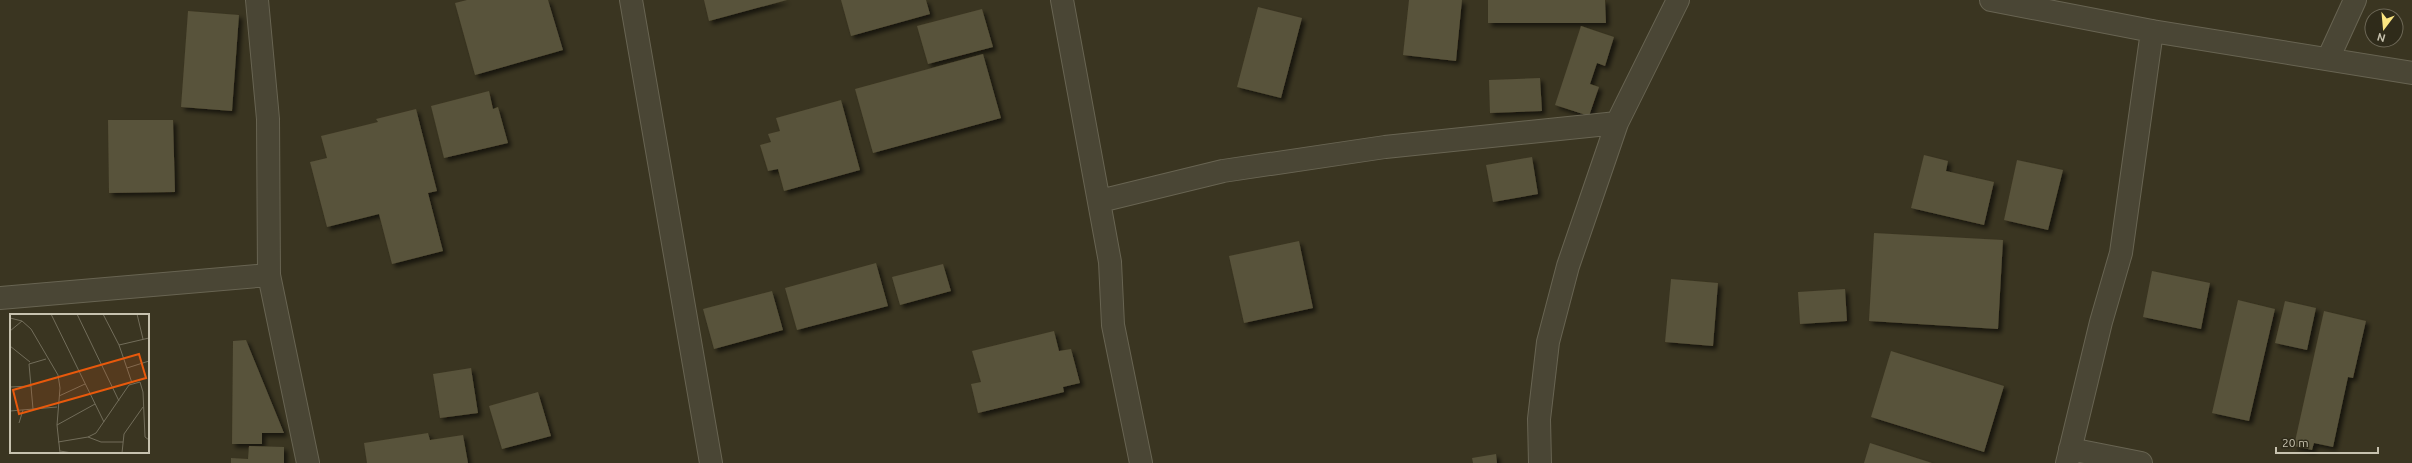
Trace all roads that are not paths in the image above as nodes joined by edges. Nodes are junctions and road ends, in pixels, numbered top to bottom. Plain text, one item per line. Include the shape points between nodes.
1 (257, 0) edge
2 (631, 0) edge
3 (1062, 0) edge
4 (1678, 0) edge
5 (1991, 0) edge
6 (2356, 0) edge
7 (2152, 31) junction
8 (2328, 60) junction
9 (2412, 73) edge
10 (1617, 123) junction
11 (1100, 201) junction
12 (269, 275) junction
13 (0, 298) edge
14 (2069, 456) edge
15 (308, 463) edge
16 (711, 463) edge
17 (1141, 463) edge
18 (1540, 463) edge
19 (2141, 463) edge

1 - 12 street via 268,119
2 - 16 street
3 - 11 street via 1089,154
4 - 10 street
5 - 7 street
6 - 8 street
7 - 8 street
7 - 14 street via 2121,253 2101,322
8 - 9 street
10 - 11 street via 1385,147 1223,171
10 - 18 street via 1568,266 1548,342 1539,419
11 - 17 street via 1110,262 1113,325
12 - 13 street
12 - 15 street
14 - 19 street

